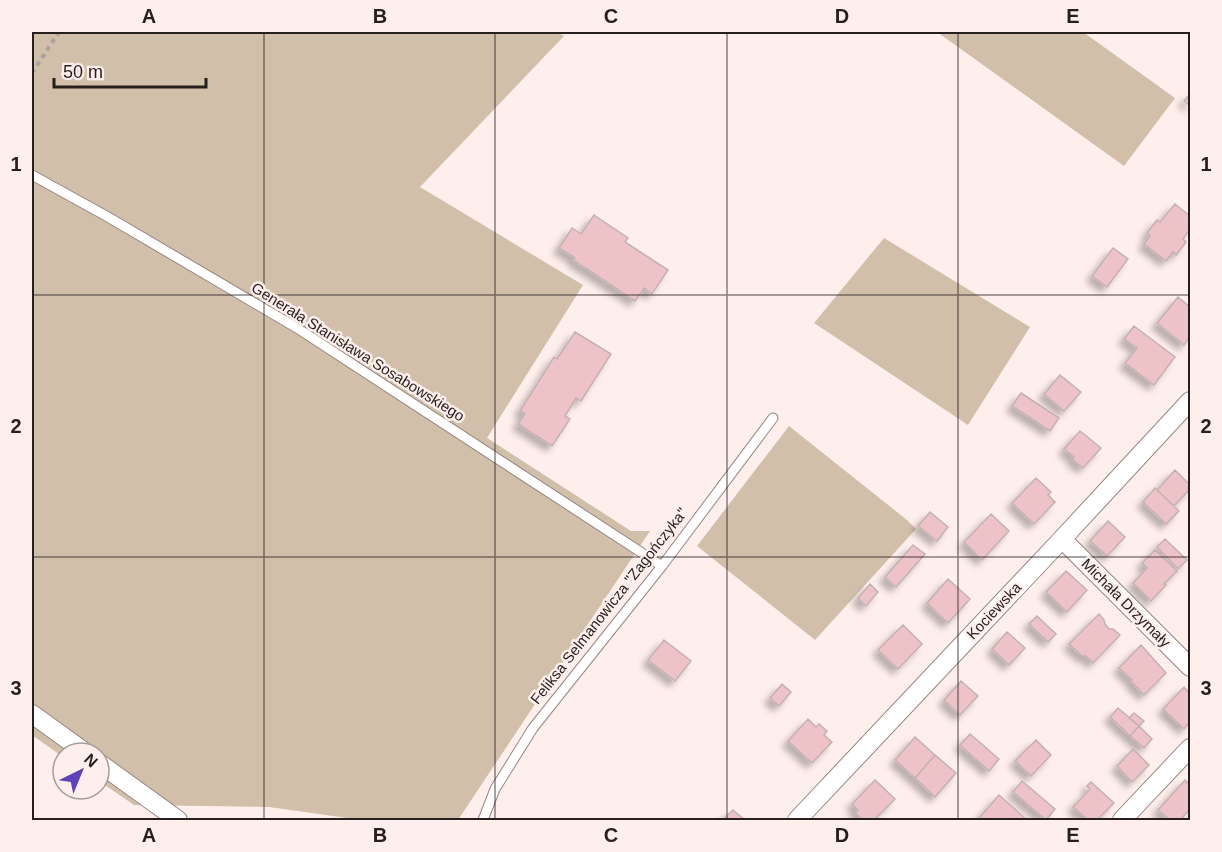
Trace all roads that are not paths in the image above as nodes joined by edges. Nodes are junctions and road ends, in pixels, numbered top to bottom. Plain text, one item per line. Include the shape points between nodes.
1 (32, 175) edge
2 (1191, 400) edge
3 (772, 418) dead end
4 (1062, 539) junction
5 (662, 566) junction
6 (1191, 667) edge
7 (32, 714) edge
8 (69, 741) edge
9 (1191, 748) edge
10 (111, 772) edge
11 (178, 820) edge
12 (483, 820) edge
13 (797, 820) edge
14 (1122, 820) edge

1 - 5 lane, Generała Stanisława Sosabowskiego via 297,328
2 - 4 street, Kociewska
3 - 5 lane, Feliksa Selmanowicza "Zagończyka"
4 - 6 street, Michała Drzymały
4 - 13 street, Kociewska
5 - 12 lane, Feliksa Selmanowicza "Zagończyka" via 533,728 495,789
7 - 8 street
9 - 14 street
10 - 11 street

